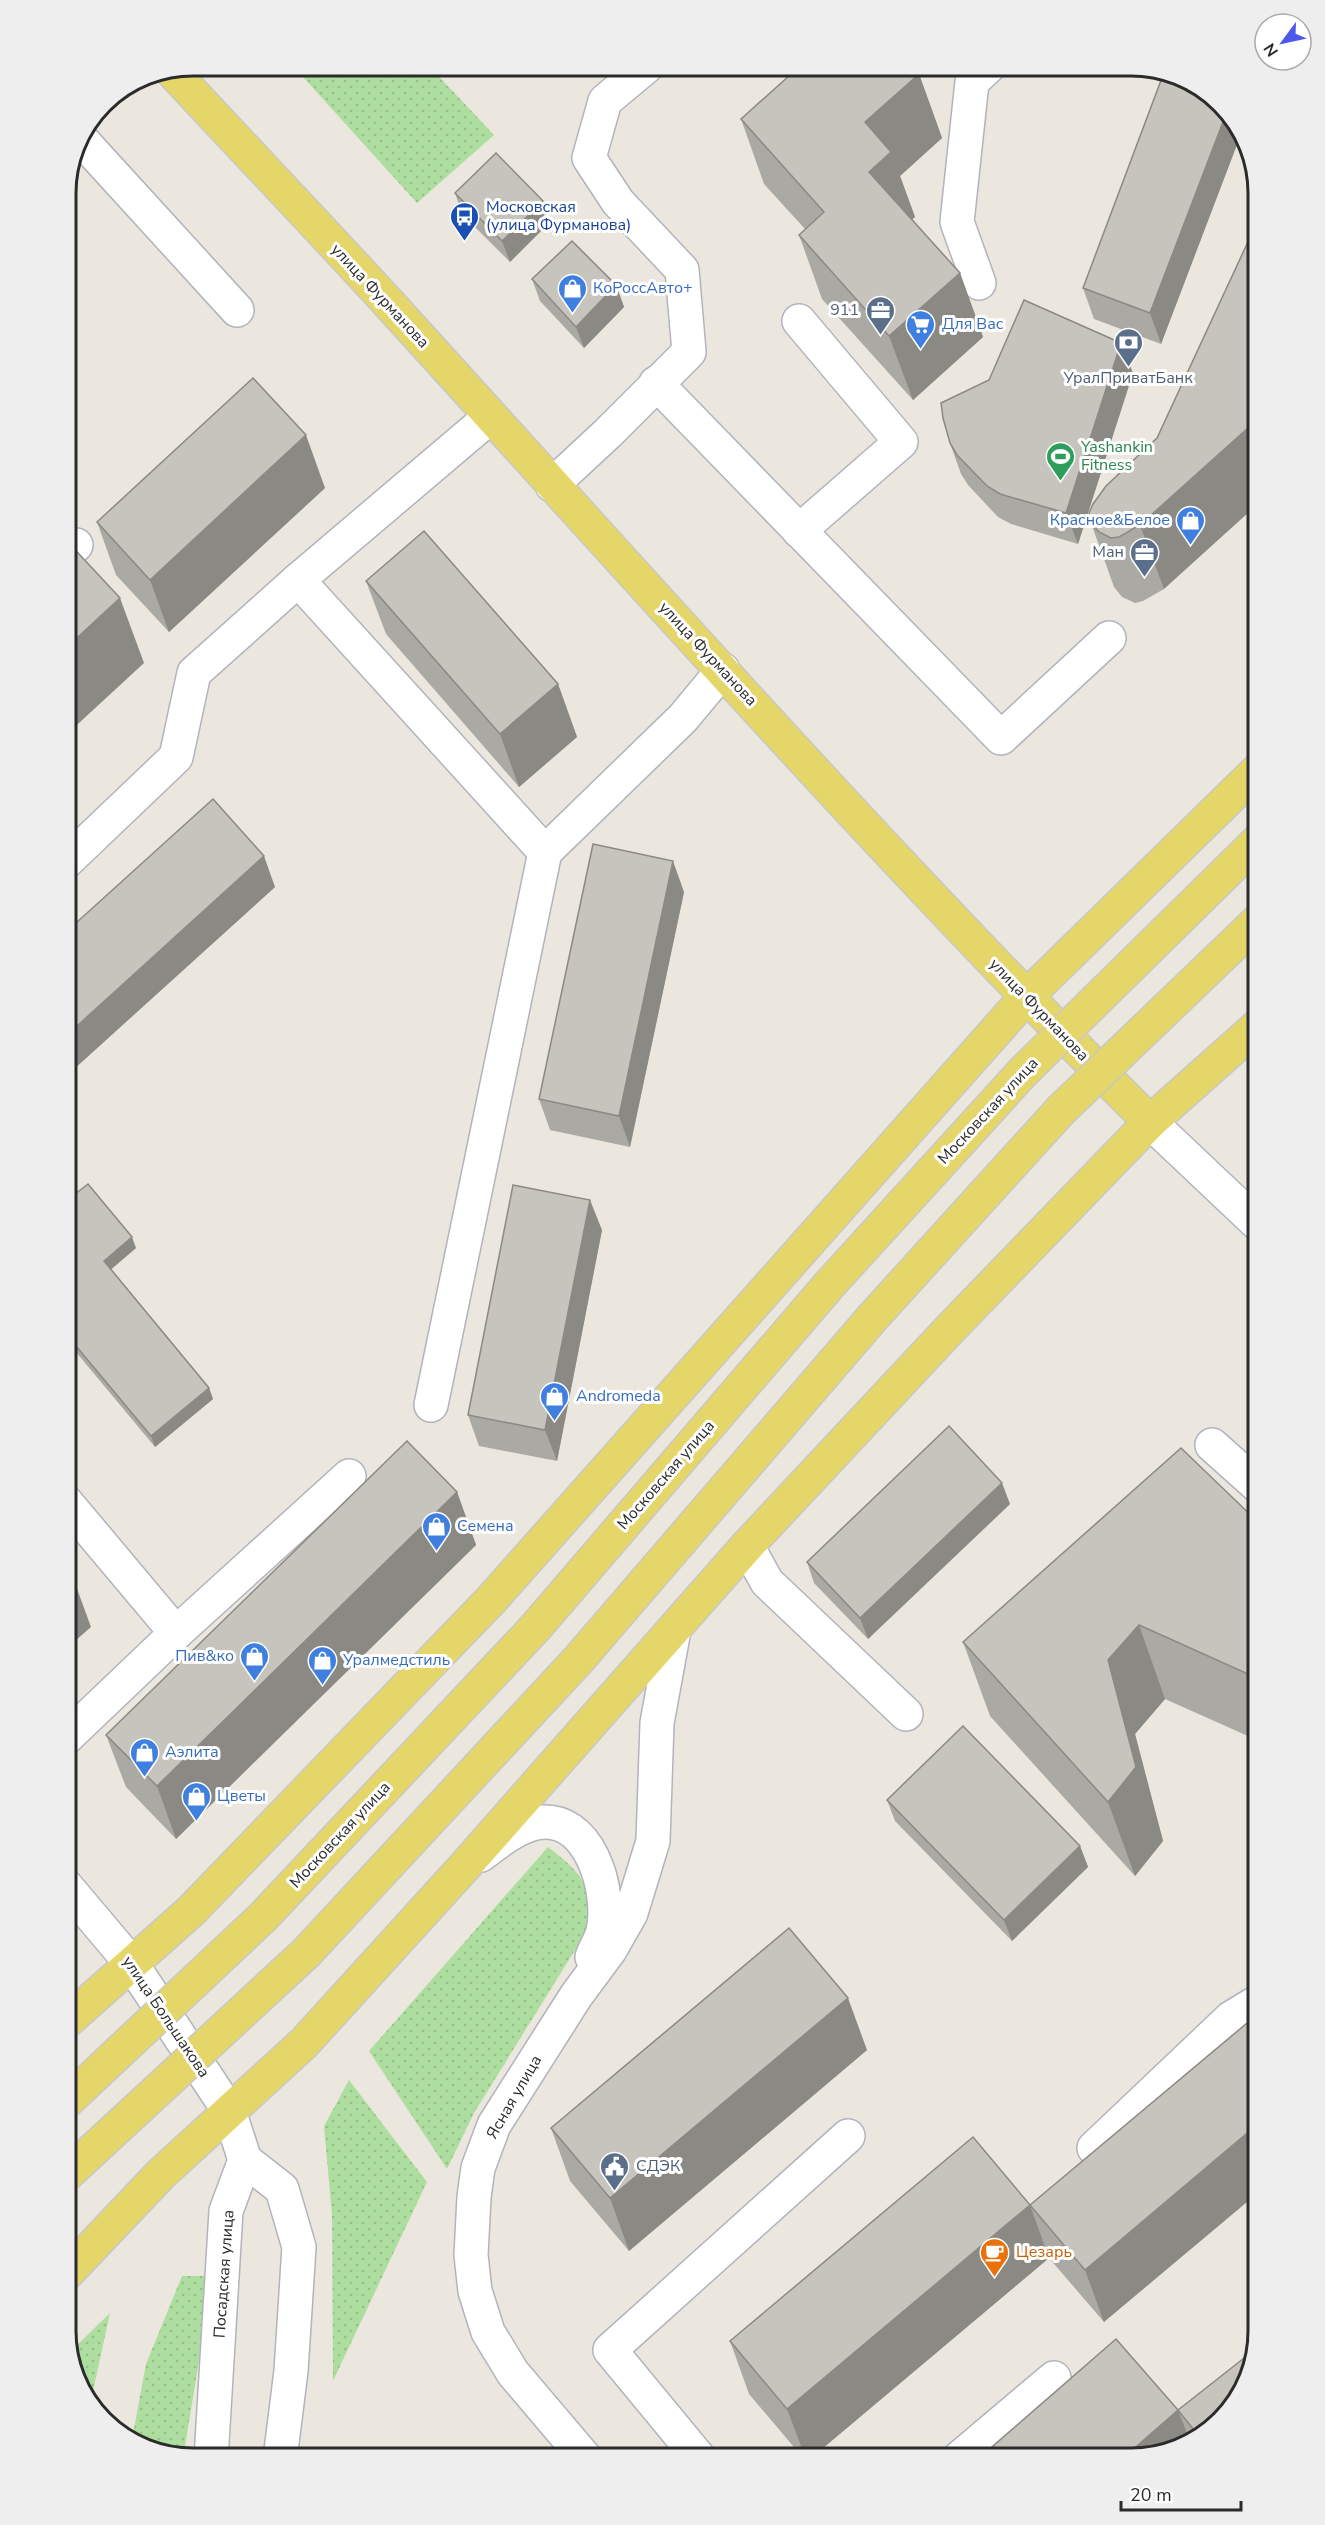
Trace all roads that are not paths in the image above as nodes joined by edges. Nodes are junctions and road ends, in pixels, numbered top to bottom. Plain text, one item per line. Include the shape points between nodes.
1 (634, 76) edge
2 (977, 77) edge
3 (178, 78) edge
4 (87, 146) edge
5 (979, 283) dead end
6 (237, 310) dead end
7 (800, 321) dead end
8 (656, 383) junction
9 (490, 417) junction
10 (552, 485) junction
11 (799, 531) junction
12 (298, 580) junction
13 (1109, 638) dead end
14 (723, 670) junction
15 (1248, 780) edge
16 (1248, 851) edge
17 (77, 852) edge
18 (545, 852) junction
19 (1248, 931) edge
20 (1026, 998) junction
21 (1248, 1035) edge
22 (1150, 1122) junction
23 (1248, 1215) edge
24 (431, 1405) dead end
25 (1212, 1445) dead end
26 (349, 1476) dead end
27 (1248, 1476) edge
28 (76, 1514) edge
29 (747, 1546) junction
30 (674, 1630) junction
31 (177, 1633) junction
32 (906, 1714) dead end
33 (76, 1728) edge
34 (465, 1866) junction
35 (76, 1898) edge
36 (131, 1964) junction
37 (576, 1996) junction
38 (1248, 2008) edge
39 (76, 2013) edge
40 (76, 2093) edge
41 (229, 2111) junction
42 (848, 2136) dead end
43 (1094, 2148) edge
44 (245, 2160) junction
45 (76, 2166) edge
46 (76, 2263) edge
47 (1054, 2378) dead end
48 (212, 2448) edge
49 (281, 2448) edge
50 (577, 2448) edge
51 (691, 2448) edge
52 (971, 2448) edge

1 - 8 street via 605,101 589,158 618,202 682,270 689,352
2 - 5 street via 972,82 957,222
3 - 9 main road, улица Фурманова
4 - 6 street
7 - 11 street via 901,442
8 - 10 street
8 - 11 street
9 - 10 main road, улица Фурманова
9 - 12 street
10 - 14 main road, улица Фурманова
11 - 13 street via 1001,738
12 - 17 street via 194,673 176,757
12 - 18 street
14 - 18 street via 683,718
14 - 20 main road, улица Фурманова
15 - 20 main road
16 - 40 main road, Московская улица, bridge via 1022,1073 830,1284 535,1628 289,1890
18 - 24 street
19 - 45 main road, bridge via 1061,1110 873,1317 579,1659 306,1953
20 - 22 main road, улица Фурманова
20 - 36 main road via 491,1600 191,1911
21 - 22 main road
22 - 23 street, улица Фурманова
22 - 29 main road
25 - 27 street
26 - 31 street
28 - 31 street
29 - 30 main road
29 - 32 street via 767,1582
30 - 34 main road
30 - 37 street via 657,1723 653,1841 644,1876 631,1913
31 - 33 street
34 - 37 street via 509,1833 537,1823 564,1825 580,1839 600,1874 604,1897 603,1931
34 - 41 main road via 304,2043
35 - 36 street, улица Большакова
36 - 39 main road
36 - 41 street, улица Большакова
37 - 50 street, Ясная улица via 517,2087 487,2142 478,2168 471,2255 475,2291 488,2332 513,2373
38 - 43 street via 1231,2018
41 - 44 street, улица Большакова
41 - 46 main road via 161,2174
42 - 51 street via 610,2350
44 - 48 street, Посадская улица via 226,2211
44 - 49 street via 282,2189 299,2247
47 - 52 street

